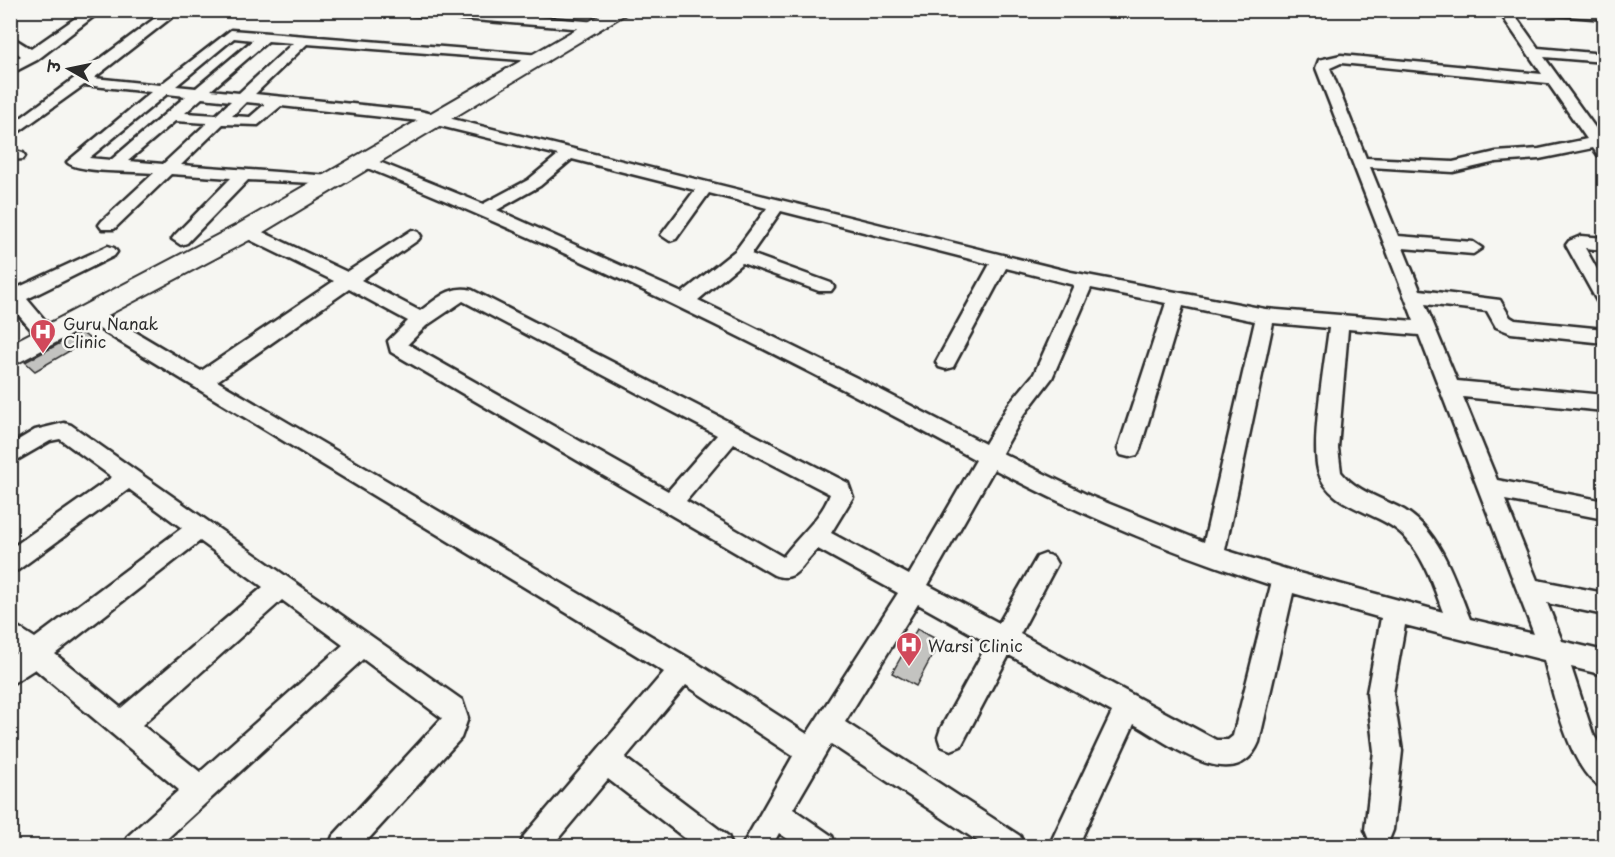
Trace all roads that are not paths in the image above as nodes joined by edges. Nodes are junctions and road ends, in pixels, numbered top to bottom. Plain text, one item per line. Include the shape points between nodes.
1 (175, 10) edge
2 (400, 10) edge
3 (622, 10) edge
4 (1504, 10) edge
5 (1544, 10) edge
6 (88, 12) edge
7 (455, 13) edge
8 (1605, 15) edge
9 (597, 26) junction
10 (267, 35) junction
11 (305, 39) junction
12 (10, 40) edge
13 (1533, 52) junction
14 (32, 57) junction
15 (1605, 58) edge
16 (540, 59) junction
17 (10, 70) edge
18 (1553, 79) junction
19 (82, 81) junction
20 (160, 89) junction
21 (198, 93) junction
22 (242, 98) junction
23 (278, 101) junction
24 (171, 116) junction
25 (438, 119) junction
26 (217, 120) junction
27 (10, 134) edge
28 (1599, 139) edge
29 (571, 152) junction
30 (366, 162) junction
31 (1360, 162) junction
32 (112, 167) junction
33 (164, 170) junction
34 (243, 175) junction
35 (331, 181) junction
36 (706, 186) junction
37 (778, 204) junction
38 (486, 209) junction
39 (108, 225) dead end
40 (246, 231) junction
41 (670, 235) dead end
42 (412, 236) dead end
43 (181, 239) dead end
44 (1391, 241) junction
45 (1605, 244) edge
46 (1473, 248) dead end
47 (108, 252) dead end
48 (740, 256) junction
49 (1001, 260) junction
50 (347, 280) junction
51 (1085, 280) junction
52 (825, 287) dead end
53 (12, 294) edge
54 (1413, 296) junction
55 (1605, 297) edge
56 (1176, 300) junction
57 (683, 302) junction
58 (93, 316) junction
59 (1265, 316) junction
60 (419, 321) junction
61 (1339, 322) junction
62 (1426, 329) junction
63 (1605, 336) edge
64 (49, 337) junction
65 (10, 357) edge
66 (946, 362) dead end
67 (202, 381) junction
68 (1449, 387) junction
69 (1605, 403) edge
70 (730, 433) junction
71 (1129, 449) dead end
72 (10, 456) edge
73 (988, 457) junction
74 (129, 477) junction
75 (1489, 488) junction
76 (670, 504) junction
77 (1605, 510) edge
78 (198, 529) junction
79 (814, 538) junction
80 (1213, 553) junction
81 (10, 562) edge
82 (1045, 564) dead end
83 (1284, 580) junction
84 (280, 587) junction
85 (1528, 589) junction
86 (913, 590) junction
87 (1605, 604) edge
88 (1395, 611) junction
89 (1461, 628) junction
90 (10, 633) edge
91 (1006, 640) junction
92 (362, 644) junction
93 (1553, 650) junction
94 (35, 654) junction
95 (1605, 663) edge
96 (683, 669) junction
97 (10, 673) edge
98 (1128, 707) junction
99 (122, 725) junction
100 (827, 726) junction
101 (951, 737) dead end
102 (811, 752) junction
103 (607, 761) junction
104 (1605, 774) edge
105 (199, 789) junction
106 (776, 814) junction
107 (1379, 830) dead end
108 (138, 846) edge
109 (344, 846) edge
110 (534, 846) edge
111 (718, 846) edge
112 (756, 846) edge
113 (822, 846) edge
114 (1010, 846) edge
115 (1063, 846) edge

1 - 19 street
2 - 7 street
3 - 9 street
4 - 13 street
5 - 8 street
6 - 14 street
7 - 9 street
9 - 16 street
10 - 11 street
10 - 20 street via 226,36
10 - 21 street
11 - 16 street
11 - 22 street
12 - 14 street
13 - 15 street
13 - 18 street
14 - 17 street
16 - 25 street
18 - 28 street
18 - 31 street via 1416,64 1329,60 1323,68
19 - 20 street
19 - 27 street
20 - 21 street
20 - 32 street via 75,162
21 - 22 street
21 - 24 street
22 - 23 street
22 - 26 street
23 - 25 street
23 - 26 street via 253,122
24 - 26 street
24 - 32 street
25 - 29 street
25 - 30 street
26 - 33 street
28 - 31 street via 1539,154 1496,157 1453,167
29 - 36 street
29 - 38 street via 534,183
30 - 35 street
30 - 38 street
31 - 44 street
32 - 33 street
33 - 34 street
33 - 39 street
34 - 35 street
34 - 43 street
35 - 40 street
36 - 37 street
36 - 41 street
37 - 48 street
37 - 49 street
38 - 57 street
40 - 50 street
40 - 58 street
42 - 50 street
44 - 46 street
44 - 54 street
45 - 55 street via 1575,245
47 - 53 street
48 - 52 street
48 - 57 street
49 - 51 street
49 - 66 street
50 - 60 street
50 - 67 street
51 - 56 street
51 - 73 street via 1042,378 1016,410
53 - 64 street
54 - 62 street
54 - 63 street via 1493,305 1503,322 1511,326
56 - 59 street
56 - 71 street
57 - 73 street
58 - 64 street
58 - 67 street
59 - 61 street
59 - 80 street
60 - 70 street via 465,294
60 - 76 street via 398,341 398,347
61 - 62 street
61 - 89 street via 1328,468 1341,487 1411,528 1440,573
62 - 68 street
64 - 65 street
67 - 96 street
68 - 69 street
68 - 75 street
70 - 76 street
70 - 79 street via 843,493
72 - 74 street via 52,430 64,431
73 - 80 street via 1118,519
73 - 86 street
74 - 78 street
74 - 81 street
75 - 77 street
75 - 85 street
76 - 79 street via 786,569
78 - 84 street
78 - 94 street
79 - 86 street
80 - 83 street
82 - 91 street
83 - 88 street
83 - 98 street via 1246,742 1236,753 1213,753
84 - 92 street
84 - 99 street
85 - 87 street
85 - 93 street
86 - 91 street
86 - 100 street
88 - 89 street
88 - 107 street via 1380,693 1388,751
89 - 93 street
90 - 94 street
91 - 98 street
91 - 101 street
92 - 105 street
92 - 109 street via 453,709 455,718 452,729
93 - 95 street
93 - 104 street via 1582,741
94 - 97 street
94 - 99 street
96 - 102 street
96 - 103 street
98 - 115 street
99 - 105 street
100 - 102 street
100 - 114 street
102 - 106 street
103 - 110 street
103 - 111 street
105 - 108 street
106 - 112 street
106 - 113 street

